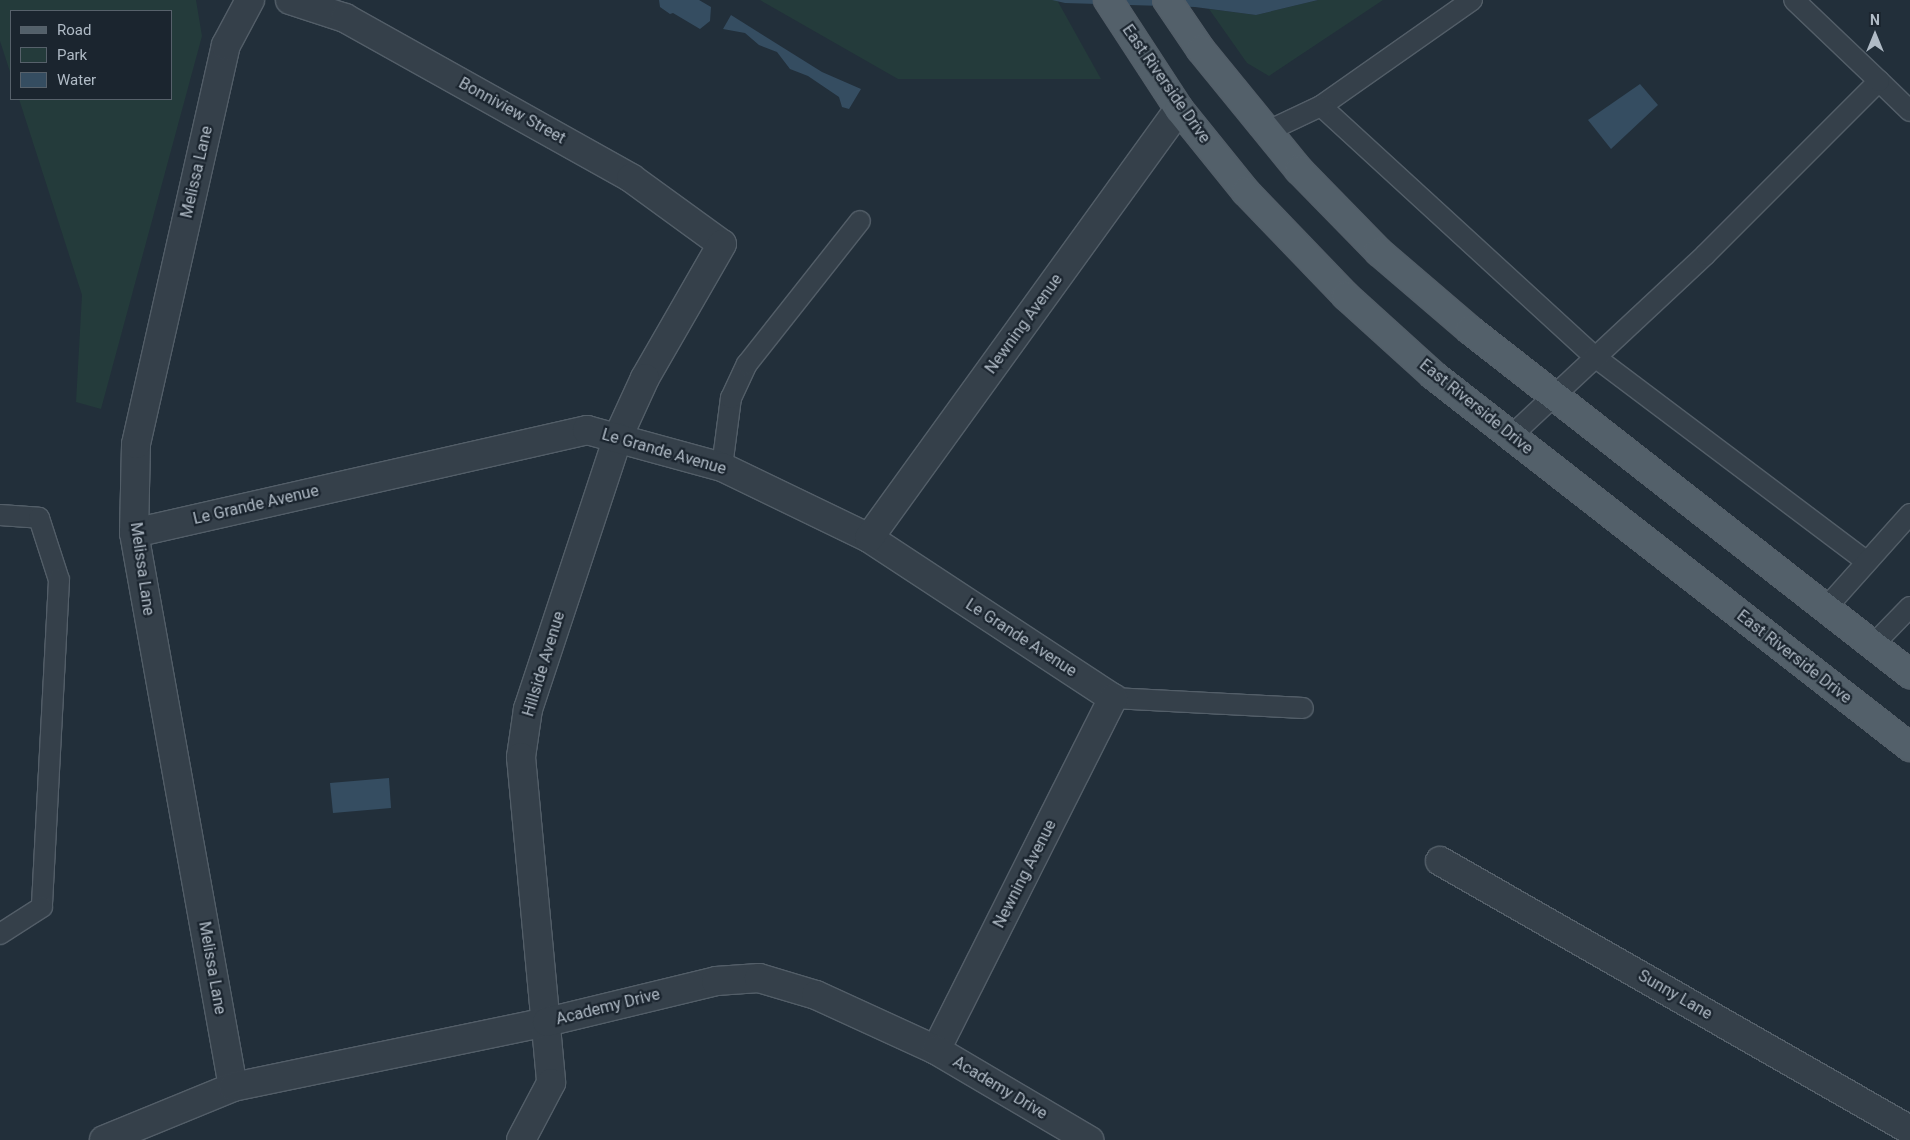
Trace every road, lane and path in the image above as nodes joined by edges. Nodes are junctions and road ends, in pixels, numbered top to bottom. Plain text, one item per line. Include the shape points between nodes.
1 (250, 0) edge
2 (290, 0) edge
3 (1108, 0) edge
4 (1167, 0) edge
5 (1472, 0) edge
6 (1794, 0) edge
7 (1879, 82) junction
8 (1906, 100) edge
9 (1321, 106) junction
10 (1179, 109) junction
11 (1268, 131) junction
12 (860, 222) dead end
13 (722, 244) joint
14 (1595, 357) junction
15 (1554, 395) junction
16 (1511, 436) junction
17 (618, 437) junction
18 (722, 467) junction
19 (1910, 514) edge
20 (0, 515) edge
21 (134, 532) junction
22 (869, 538) junction
23 (1866, 561) junction
24 (1910, 607) edge
25 (1826, 608) junction
26 (1873, 645) junction
27 (1910, 674) edge
28 (1113, 698) junction
29 (1303, 708) dead end
30 (1910, 748) edge
31 (1440, 861) dead end
32 (0, 934) edge
33 (547, 1022) junction
34 (936, 1050) junction
35 (233, 1087) junction
36 (1910, 1130) edge
37 (104, 1140) edge
38 (521, 1140) edge
39 (1089, 1140) edge

1 - 21 street, Melissa Lane via 226,45 136,444
2 - 13 street, Bonniview Street via 345,18 622,173
3 - 10 main road, East Riverside Drive
4 - 11 main road via 1201,50
5 - 9 lane
6 - 7 lane
7 - 8 lane
7 - 14 lane via 1705,255
9 - 11 lane
9 - 14 lane
10 - 16 main road, East Riverside Drive via 1246,192 1346,296 1433,375
10 - 22 street, Newning Avenue
11 - 15 main road via 1299,170 1379,252
12 - 18 lane via 747,364 731,398
13 - 17 street, Hillside Avenue via 645,378
14 - 15 lane
14 - 23 lane
15 - 16 lane
15 - 25 main road
16 - 30 main road, East Riverside Drive
17 - 18 street, Le Grande Avenue
17 - 21 street, Le Grande Avenue via 587,430
17 - 33 street, Hillside Avenue via 528,709 521,757
18 - 22 street, Le Grande Avenue
19 - 23 lane
20 - 32 lane via 39,518 59,580 42,907
21 - 35 street, Melissa Lane
22 - 28 street, Le Grande Avenue
23 - 25 lane
24 - 26 lane
25 - 26 main road
26 - 27 main road
28 - 29 lane
28 - 34 street, Newning Avenue
31 - 36 street, Sunny Lane
33 - 34 street, Academy Drive via 716,981 759,978 816,995
33 - 35 street, Academy Drive
33 - 38 street, Hillside Avenue via 551,1083
34 - 39 street, Academy Drive
35 - 37 street, Academy Drive

